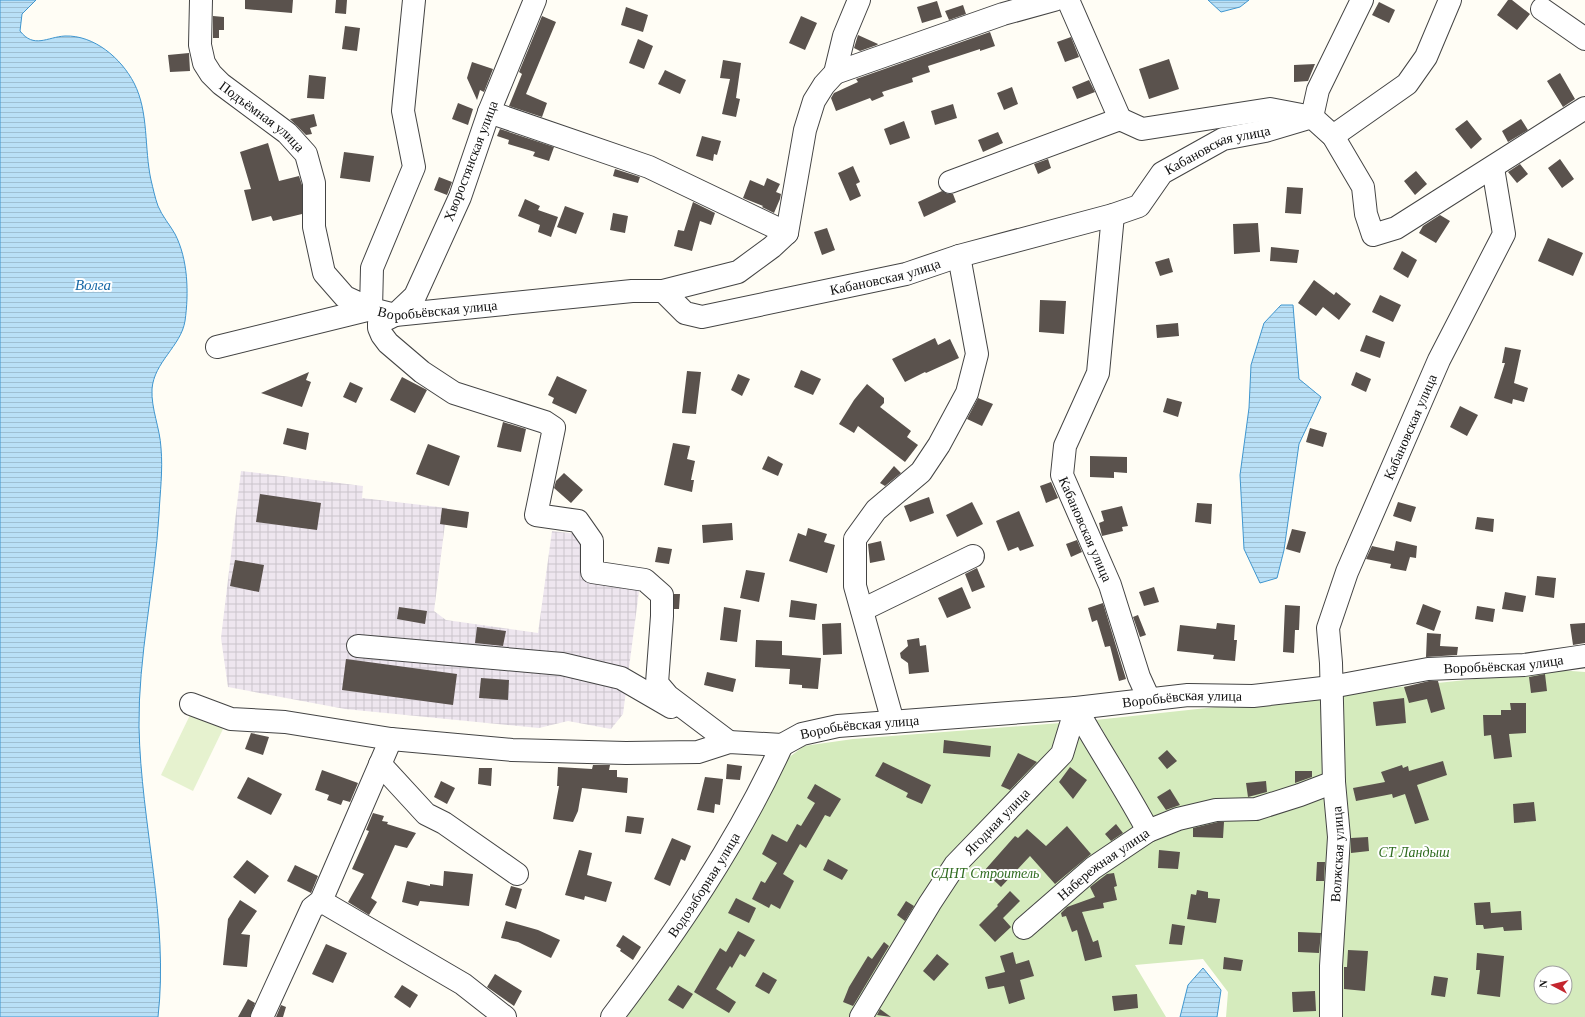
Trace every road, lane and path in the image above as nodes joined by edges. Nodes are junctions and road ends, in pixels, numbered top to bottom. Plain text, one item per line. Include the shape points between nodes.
1 (201, 0) edge
2 (414, 0) edge
3 (535, 0) edge
4 (859, 0) edge
5 (1054, 0) edge
6 (1068, 0) edge
7 (1362, 0) edge
8 (1450, 0) edge
9 (1542, 9) dead end
10 (1585, 39) edge
11 (835, 73) junction
12 (1585, 108) edge
13 (489, 112) junction
14 (1312, 117) junction
15 (1120, 119) junction
16 (1333, 136) junction
17 (1493, 168) junction
18 (950, 182) dead end
19 (1113, 215) junction
20 (787, 233) junction
21 (960, 256) junction
22 (663, 291) junction
23 (371, 309) junction
24 (395, 314) junction
25 (217, 347) dead end
26 (973, 556) dead end
27 (862, 610) junction
28 (358, 646) dead end
29 (1585, 656) edge
30 (1331, 690) junction
31 (1149, 699) junction
32 (191, 704) dead end
33 (1076, 708) junction
34 (893, 722) junction
35 (709, 728) junction
36 (391, 740) junction
37 (729, 742) junction
38 (782, 745) junction
39 (380, 764) junction
40 (1334, 782) junction
41 (1148, 831) junction
42 (517, 874) dead end
43 (321, 901) junction
44 (1024, 928) dead end
45 (262, 1017) edge
46 (505, 1017) edge
47 (612, 1017) edge
48 (861, 1017) edge
49 (1331, 1017) edge

1 - 23 street, Подъёмная улица via 200,46 204,63 221,84 287,133 306,154 314,183 314,227 324,273 345,297
2 - 23 street via 403,111 414,167 372,268
3 - 13 street, Хворостянская улица
4 - 11 street via 844,36
5 - 11 street via 1003,14
6 - 15 street
7 - 14 street via 1318,90
8 - 16 street via 1426,58 1407,84
9 - 10 street
11 - 20 street via 814,102 805,130
12 - 17 street
13 - 20 street via 649,167
13 - 24 street, Хворостянская улица via 460,196 415,296
14 - 15 street via 1270,109 1142,129
14 - 16 street
14 - 19 street, Кабановская улица via 1265,131 1224,139 1162,173 1139,206
15 - 18 street
16 - 17 street via 1363,187 1366,214 1373,235 1396,228
17 - 30 street, Кабановская улица via 1504,234 1439,360 1347,572 1328,628
19 - 21 street, Кабановская улица
19 - 31 street, Кабановская улица via 1098,373 1065,446 1062,475 1110,585 1139,677
20 - 22 street, Воробьёвская улица via 738,272
21 - 22 street, Кабановская улица via 906,274 702,317 686,313
21 - 27 street via 977,354 967,394 921,472 876,510 856,539 855,586
22 - 24 street, Воробьёвская улица via 632,291
23 - 24 street, Воробьёвская улица
23 - 25 street, Воробьёвская улица
24 - 35 street, Хворостянская улица via 379,323 382,336 422,372 454,393 545,422 554,428 536,515 578,521 592,541 592,572 645,580 662,594 657,683 668,696
26 - 27 street
27 - 34 street
28 - 35 street via 562,664 621,678
29 - 30 street, Воробьёвская улица via 1524,665 1428,669
30 - 31 street, Воробьёвская улица via 1253,696 1188,695
30 - 40 street, Волжская улица
31 - 33 street, Воробьёвская улица
32 - 36 street via 231,719 285,722
33 - 34 street, Воробьёвская улица
33 - 41 street, Набережная улица via 1097,747 1127,791
33 - 48 street, Ягодная улица via 1062,754 955,865
34 - 38 street, Воробьёвская улица via 830,728 802,734
35 - 37 street
36 - 37 street via 512,750 626,753 698,752
36 - 39 street
37 - 38 street
38 - 47 street, Водозаборная улица via 762,787 717,867 656,959
39 - 42 street via 426,814 444,823
39 - 43 street
40 - 41 street via 1256,809 1216,810 1178,819
40 - 49 street, Волжская улица via 1339,837 1331,966
41 - 44 street, Набережная улица via 1093,868
43 - 45 street via 312,908
43 - 46 street via 463,984

